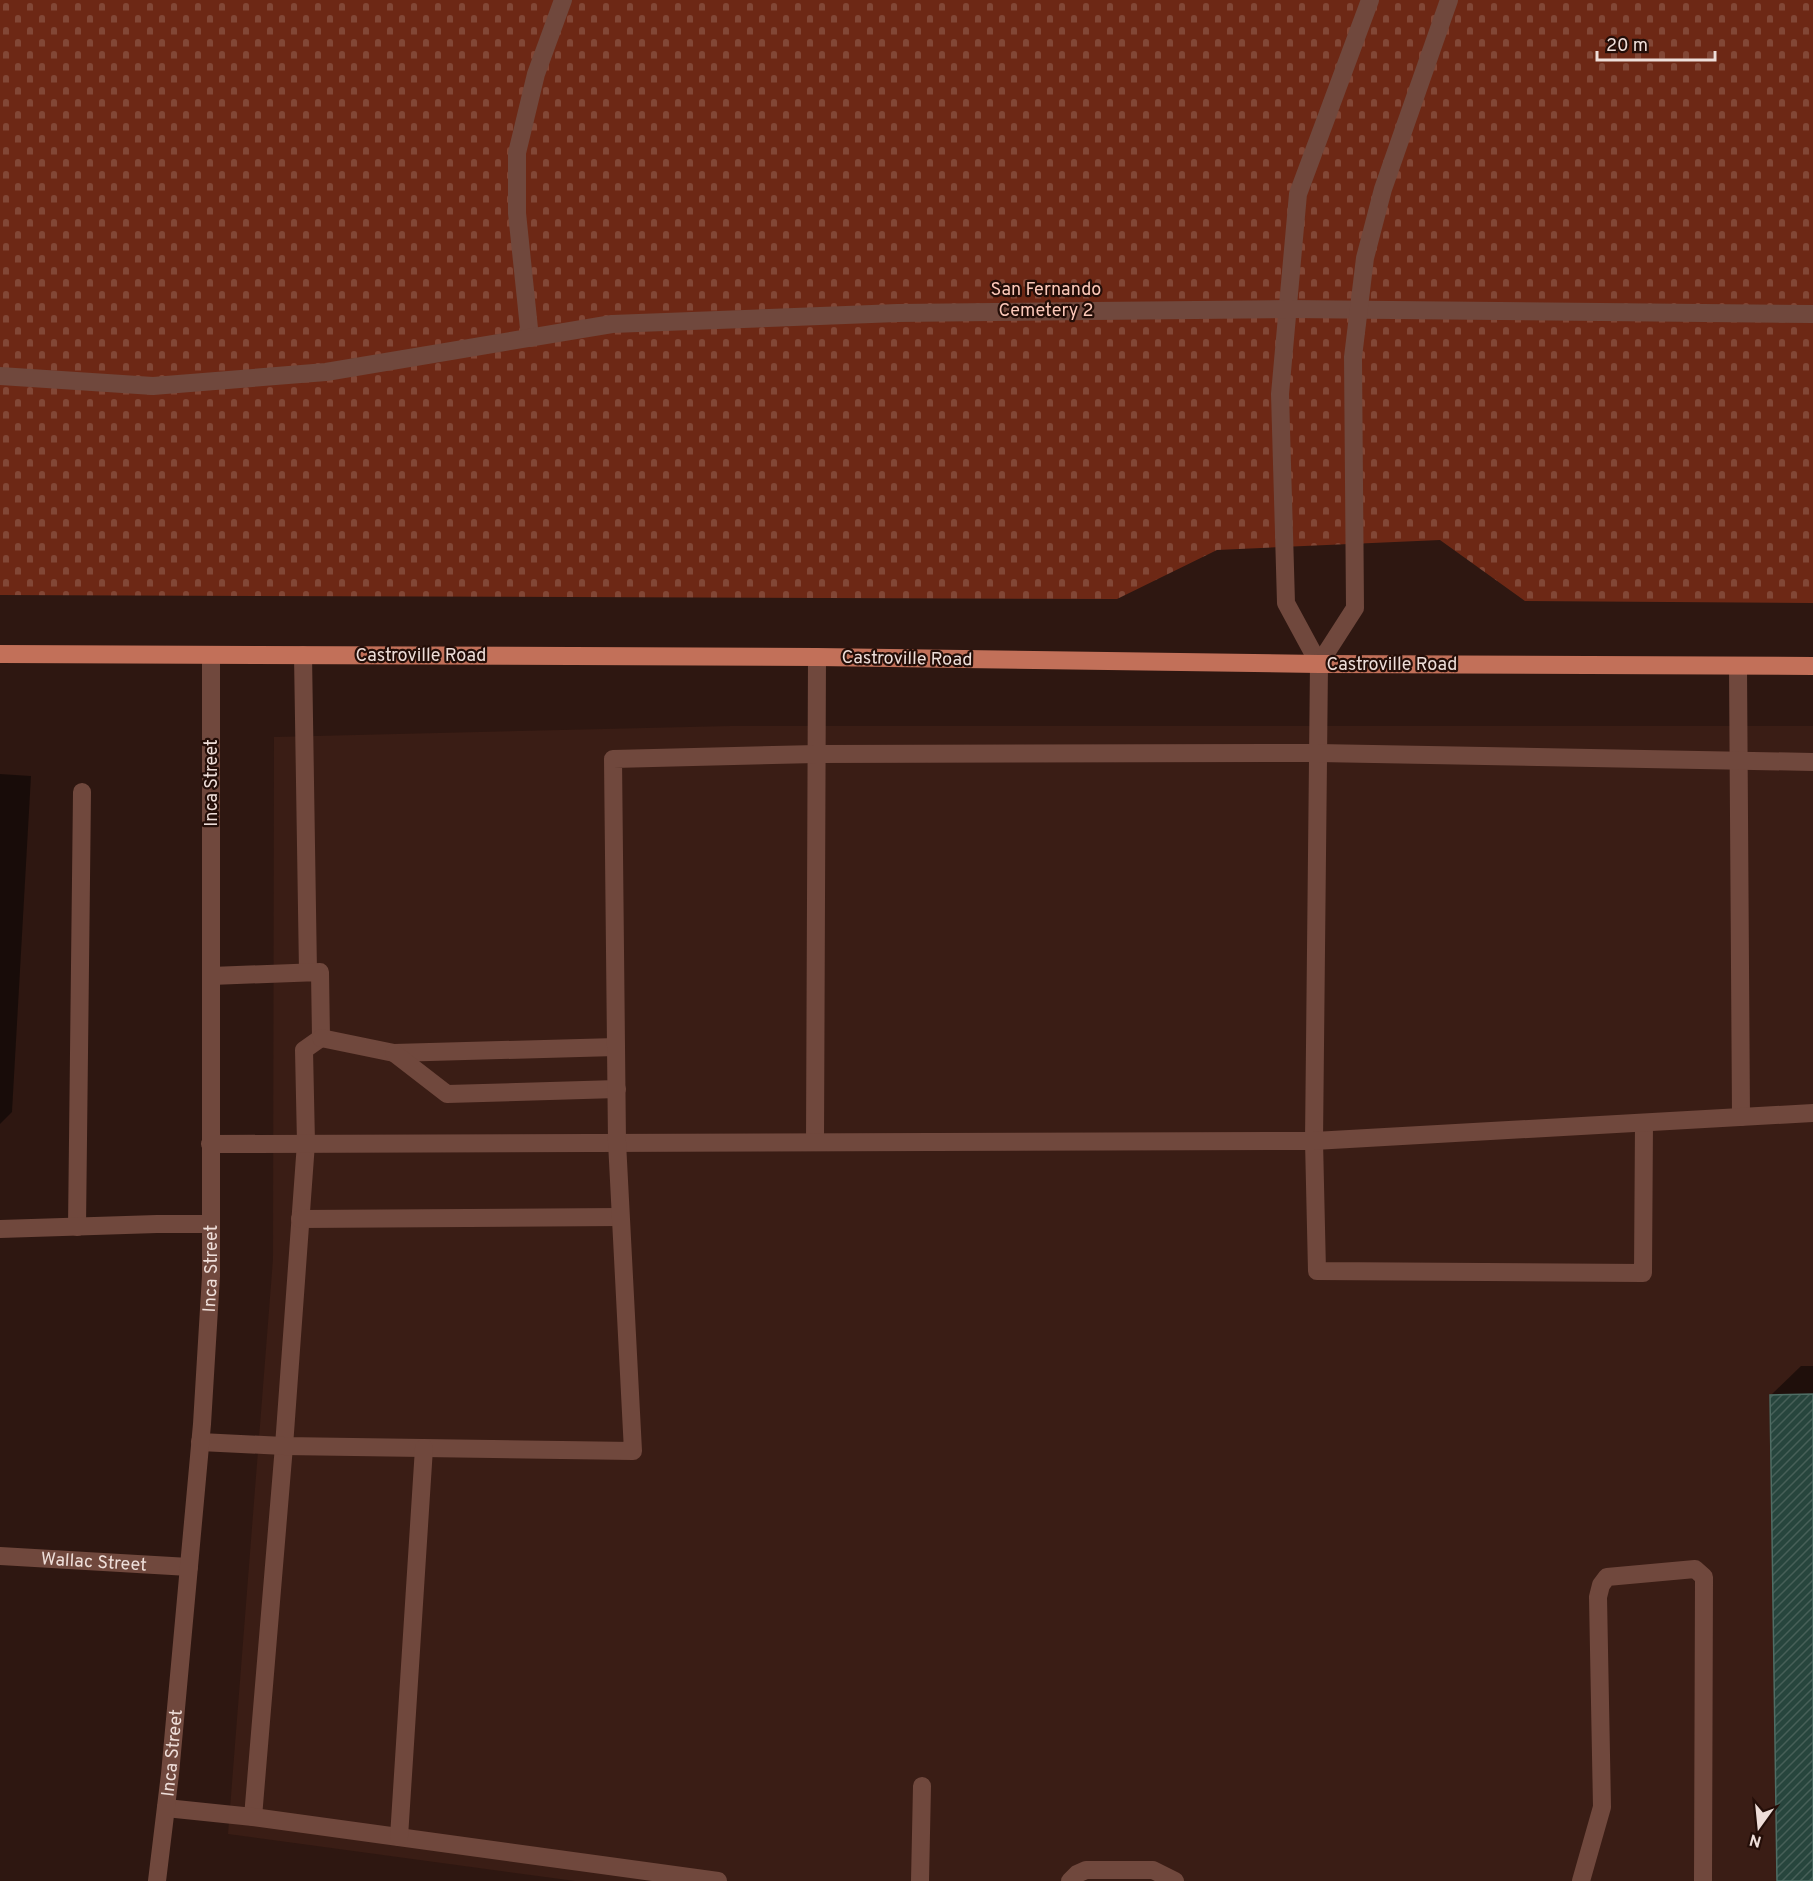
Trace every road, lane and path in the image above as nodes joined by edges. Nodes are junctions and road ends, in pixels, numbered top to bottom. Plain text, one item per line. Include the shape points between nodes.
1 (563, 0) edge
2 (1370, 0) edge
3 (1449, 0) edge
4 (1288, 309) junction
5 (1358, 310) junction
6 (1813, 314) edge
7 (530, 338) junction
8 (0, 376) edge
9 (0, 654) edge
10 (210, 655) junction
11 (303, 655) junction
12 (817, 657) junction
13 (1319, 664) junction
14 (1738, 666) junction
15 (1813, 666) edge
16 (1318, 753) junction
17 (816, 754) junction
18 (1737, 761) junction
19 (1813, 762) edge
20 (82, 792) dead end
21 (308, 972) junction
22 (211, 976) junction
23 (321, 1038) junction
24 (616, 1047) junction
25 (394, 1053) junction
26 (616, 1089) junction
27 (1813, 1113) edge
28 (1741, 1117) junction
29 (1644, 1123) junction
30 (1314, 1141) junction
31 (617, 1142) junction
32 (815, 1142) junction
33 (306, 1143) junction
34 (210, 1144) junction
35 (621, 1217) junction
36 (300, 1220) junction
37 (211, 1224) junction
38 (77, 1227) junction
39 (0, 1229) edge
40 (200, 1442) junction
41 (284, 1446) junction
42 (424, 1448) junction
43 (0, 1556) edge
44 (189, 1567) junction
45 (922, 1786) dead end
46 (166, 1808) junction
47 (253, 1817) junction
48 (399, 1837) junction
49 (157, 1881) edge
50 (718, 1881) edge
51 (920, 1881) edge
52 (1070, 1881) edge
53 (1175, 1881) edge
54 (1581, 1881) edge
55 (1703, 1881) edge

1 - 7 street via 536,74 516,153 517,213
2 - 4 street via 1298,194
3 - 5 street via 1383,189 1365,258
4 - 5 street
4 - 7 street via 897,313 612,324
4 - 13 street via 1280,394 1286,603
5 - 6 street
5 - 13 street via 1353,357 1355,608
7 - 8 street via 326,372 153,386
9 - 10 main road, Castroville Road
10 - 11 main road, Castroville Road
10 - 22 street, Inca Street
11 - 12 main road, Castroville Road
11 - 21 street
12 - 13 main road, Castroville Road
12 - 17 street
13 - 14 main road, Castroville Road
13 - 16 street
14 - 15 main road, Castroville Road
14 - 18 street
16 - 17 street
16 - 18 street
16 - 30 street
17 - 24 street via 614,759
17 - 32 street
18 - 19 street
18 - 28 street
20 - 38 street
21 - 22 street
21 - 23 street via 320,972
22 - 34 street, Inca Street
23 - 25 street
23 - 33 street via 304,1050
24 - 25 street
24 - 26 street
25 - 26 street via 447,1094
26 - 31 street
27 - 28 street
28 - 29 street
29 - 30 street
29 - 30 street via 1643,1274 1317,1271
30 - 32 street
31 - 32 street
31 - 33 street
31 - 35 street
33 - 34 street
33 - 36 street
34 - 37 street, Inca Street
35 - 36 street
35 - 42 street via 633,1451
36 - 41 street
37 - 38 street
37 - 40 street, Inca Street
38 - 39 street
40 - 41 street
40 - 44 street, Inca Street
41 - 42 street
41 - 47 street
42 - 48 street
43 - 44 street, Wallac Street
44 - 46 street, Inca Street
45 - 51 street
46 - 47 street
46 - 49 street, Inca Street
47 - 48 street
48 - 50 street
52 - 53 street via 1086,1870 1153,1870
54 - 55 street via 1602,1807 1598,1597 1601,1585 1607,1577 1695,1569 1704,1577

